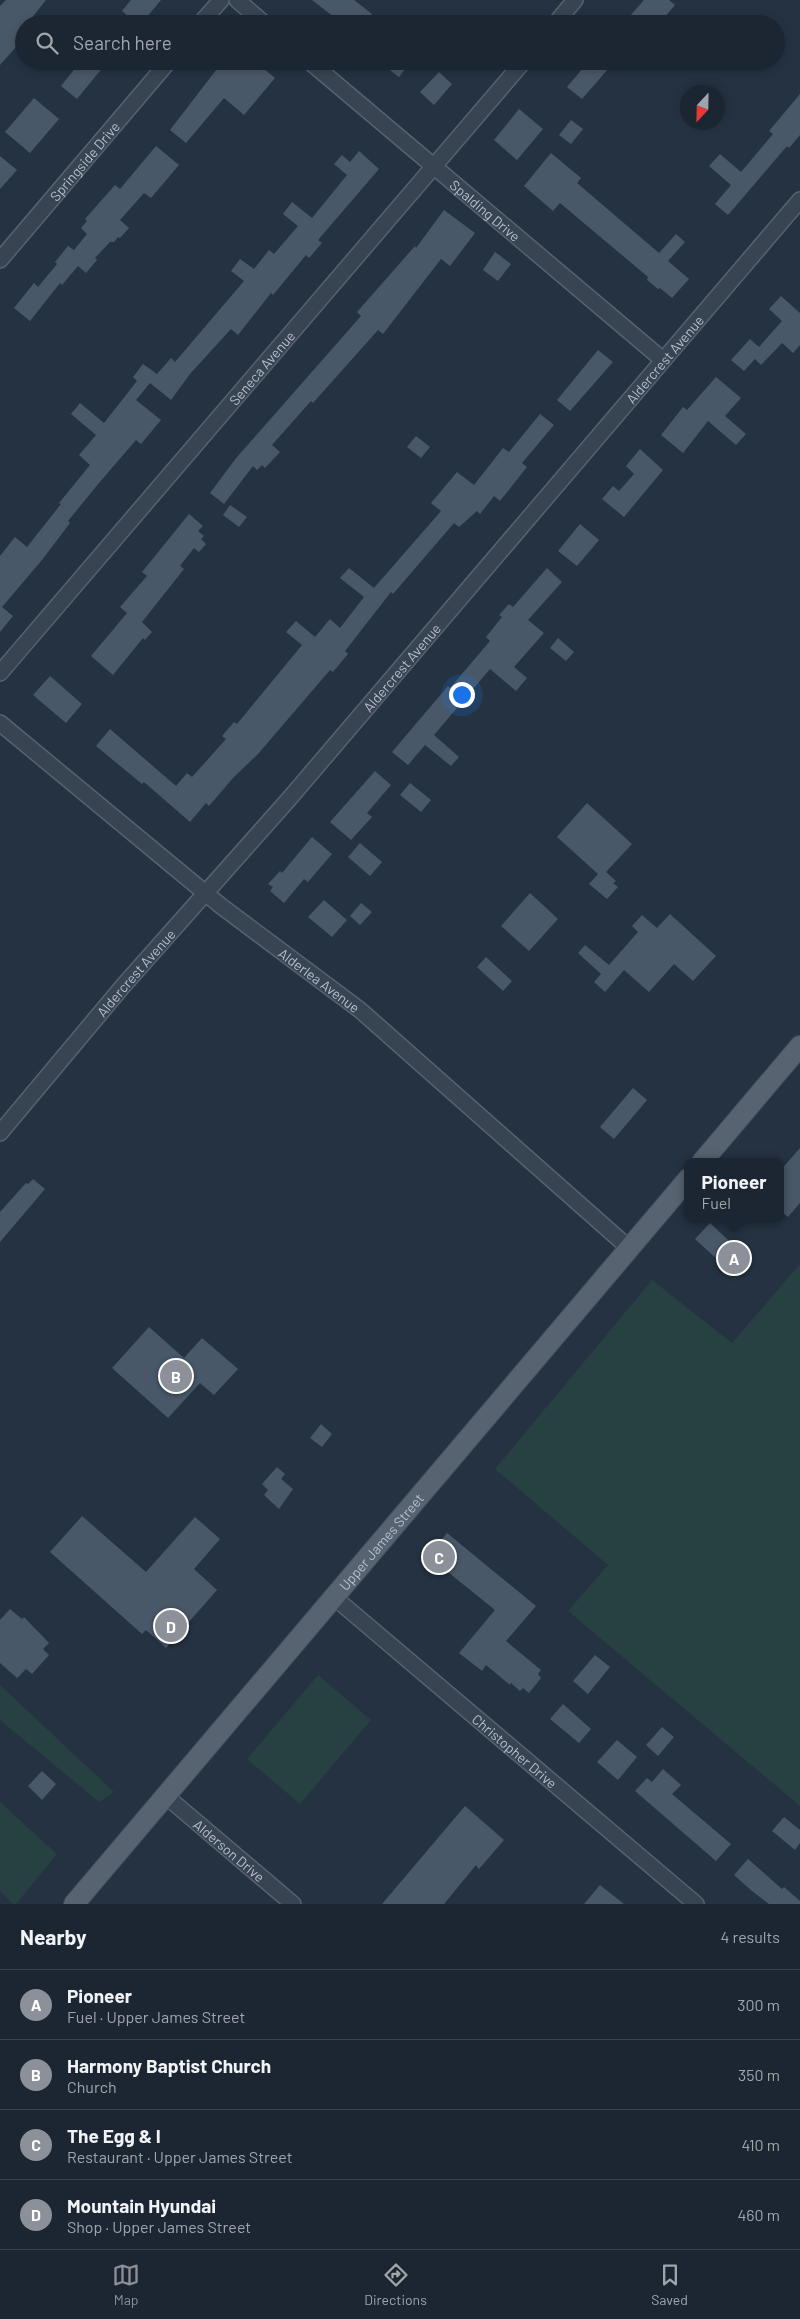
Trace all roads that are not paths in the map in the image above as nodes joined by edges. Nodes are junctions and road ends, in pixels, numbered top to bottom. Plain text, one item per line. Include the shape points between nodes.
1 (221, 0) edge
2 (237, 0) edge
3 (575, 0) edge
4 (208, 15) edge
5 (254, 15) edge
6 (562, 15) edge
7 (161, 70) edge
8 (320, 70) edge
9 (516, 70) edge
10 (434, 165) junction
11 (800, 200) edge
12 (0, 260) edge
13 (663, 360) junction
14 (0, 673) edge
15 (0, 723) edge
16 (206, 893) junction
17 (800, 1046) edge
18 (0, 1133) edge
19 (705, 1158) edge
20 (684, 1184) edge
21 (629, 1248) junction
22 (334, 1598) junction
23 (167, 1797) junction
24 (74, 1904) edge
25 (293, 1904) edge
26 (696, 1904) edge

1 - 4 street
2 - 5 street
3 - 6 street
7 - 12 street, Springside Drive
8 - 10 street, Spalding Drive
9 - 10 street, Seneca Avenue
10 - 13 street, Spalding Drive
10 - 14 street, Seneca Avenue
11 - 13 street, Aldercrest Avenue
13 - 16 street, Aldercrest Avenue
15 - 16 street, Alderlea Avenue
16 - 18 street, Aldercrest Avenue
16 - 21 street, Alderlea Avenue via 360,1010
17 - 19 main road
20 - 21 main road, Upper James Street
21 - 22 main road, Upper James Street
22 - 23 main road, Upper James Street
22 - 26 street, Christopher Drive
23 - 24 main road, Upper James Street
23 - 25 street, Alderson Drive

